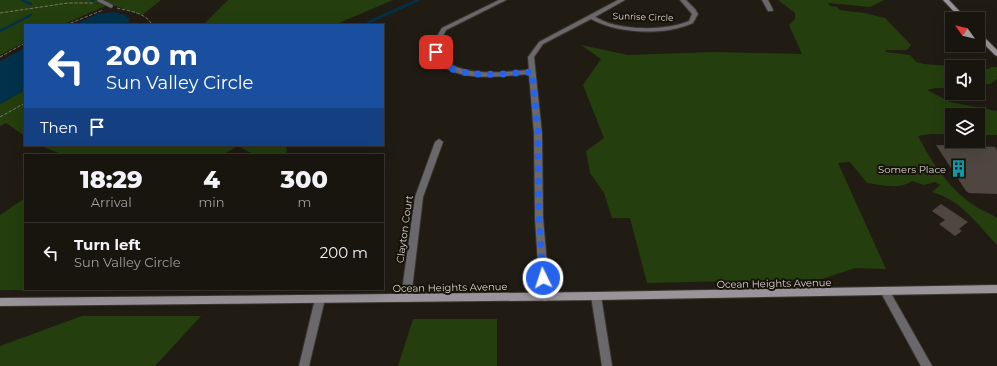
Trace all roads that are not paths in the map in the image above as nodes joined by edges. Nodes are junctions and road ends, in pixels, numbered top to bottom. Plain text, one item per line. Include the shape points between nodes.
1 (503, 0) edge
2 (622, 0) edge
3 (683, 0) edge
4 (765, 0) edge
5 (946, 0) edge
6 (101, 1) edge
7 (111, 6) road end
8 (770, 10) dead end
9 (957, 12) edge
10 (591, 17) junction
11 (985, 41) edge
12 (997, 54) edge
13 (532, 72) junction
14 (439, 142) dead end
15 (997, 289) edge
16 (885, 291) junction
17 (596, 296) junction
18 (544, 297) junction
19 (406, 298) junction
20 (320, 299) junction
21 (0, 302) edge
22 (304, 366) edge
23 (607, 366) edge
24 (927, 366) edge

1 - 13 street via 444,29 436,43 438,59 449,68 460,72
2 - 10 street
3 - 10 street, Sunrise Circle via 695,14 691,22 676,28 616,27
4 - 8 street
5 - 9 main road
6 - 7 lane
10 - 13 street via 539,45 531,57
11 - 12 main road
13 - 18 street via 538,134 539,218
14 - 19 street, Clayton Court via 419,197
15 - 16 main road, Ocean Heights Avenue
16 - 17 main road, Ocean Heights Avenue
16 - 24 street
17 - 18 main road, Ocean Heights Avenue
17 - 23 street
18 - 19 main road, Ocean Heights Avenue
19 - 20 main road, Ocean Heights Avenue
20 - 21 main road, Ocean Heights Avenue
20 - 22 street

